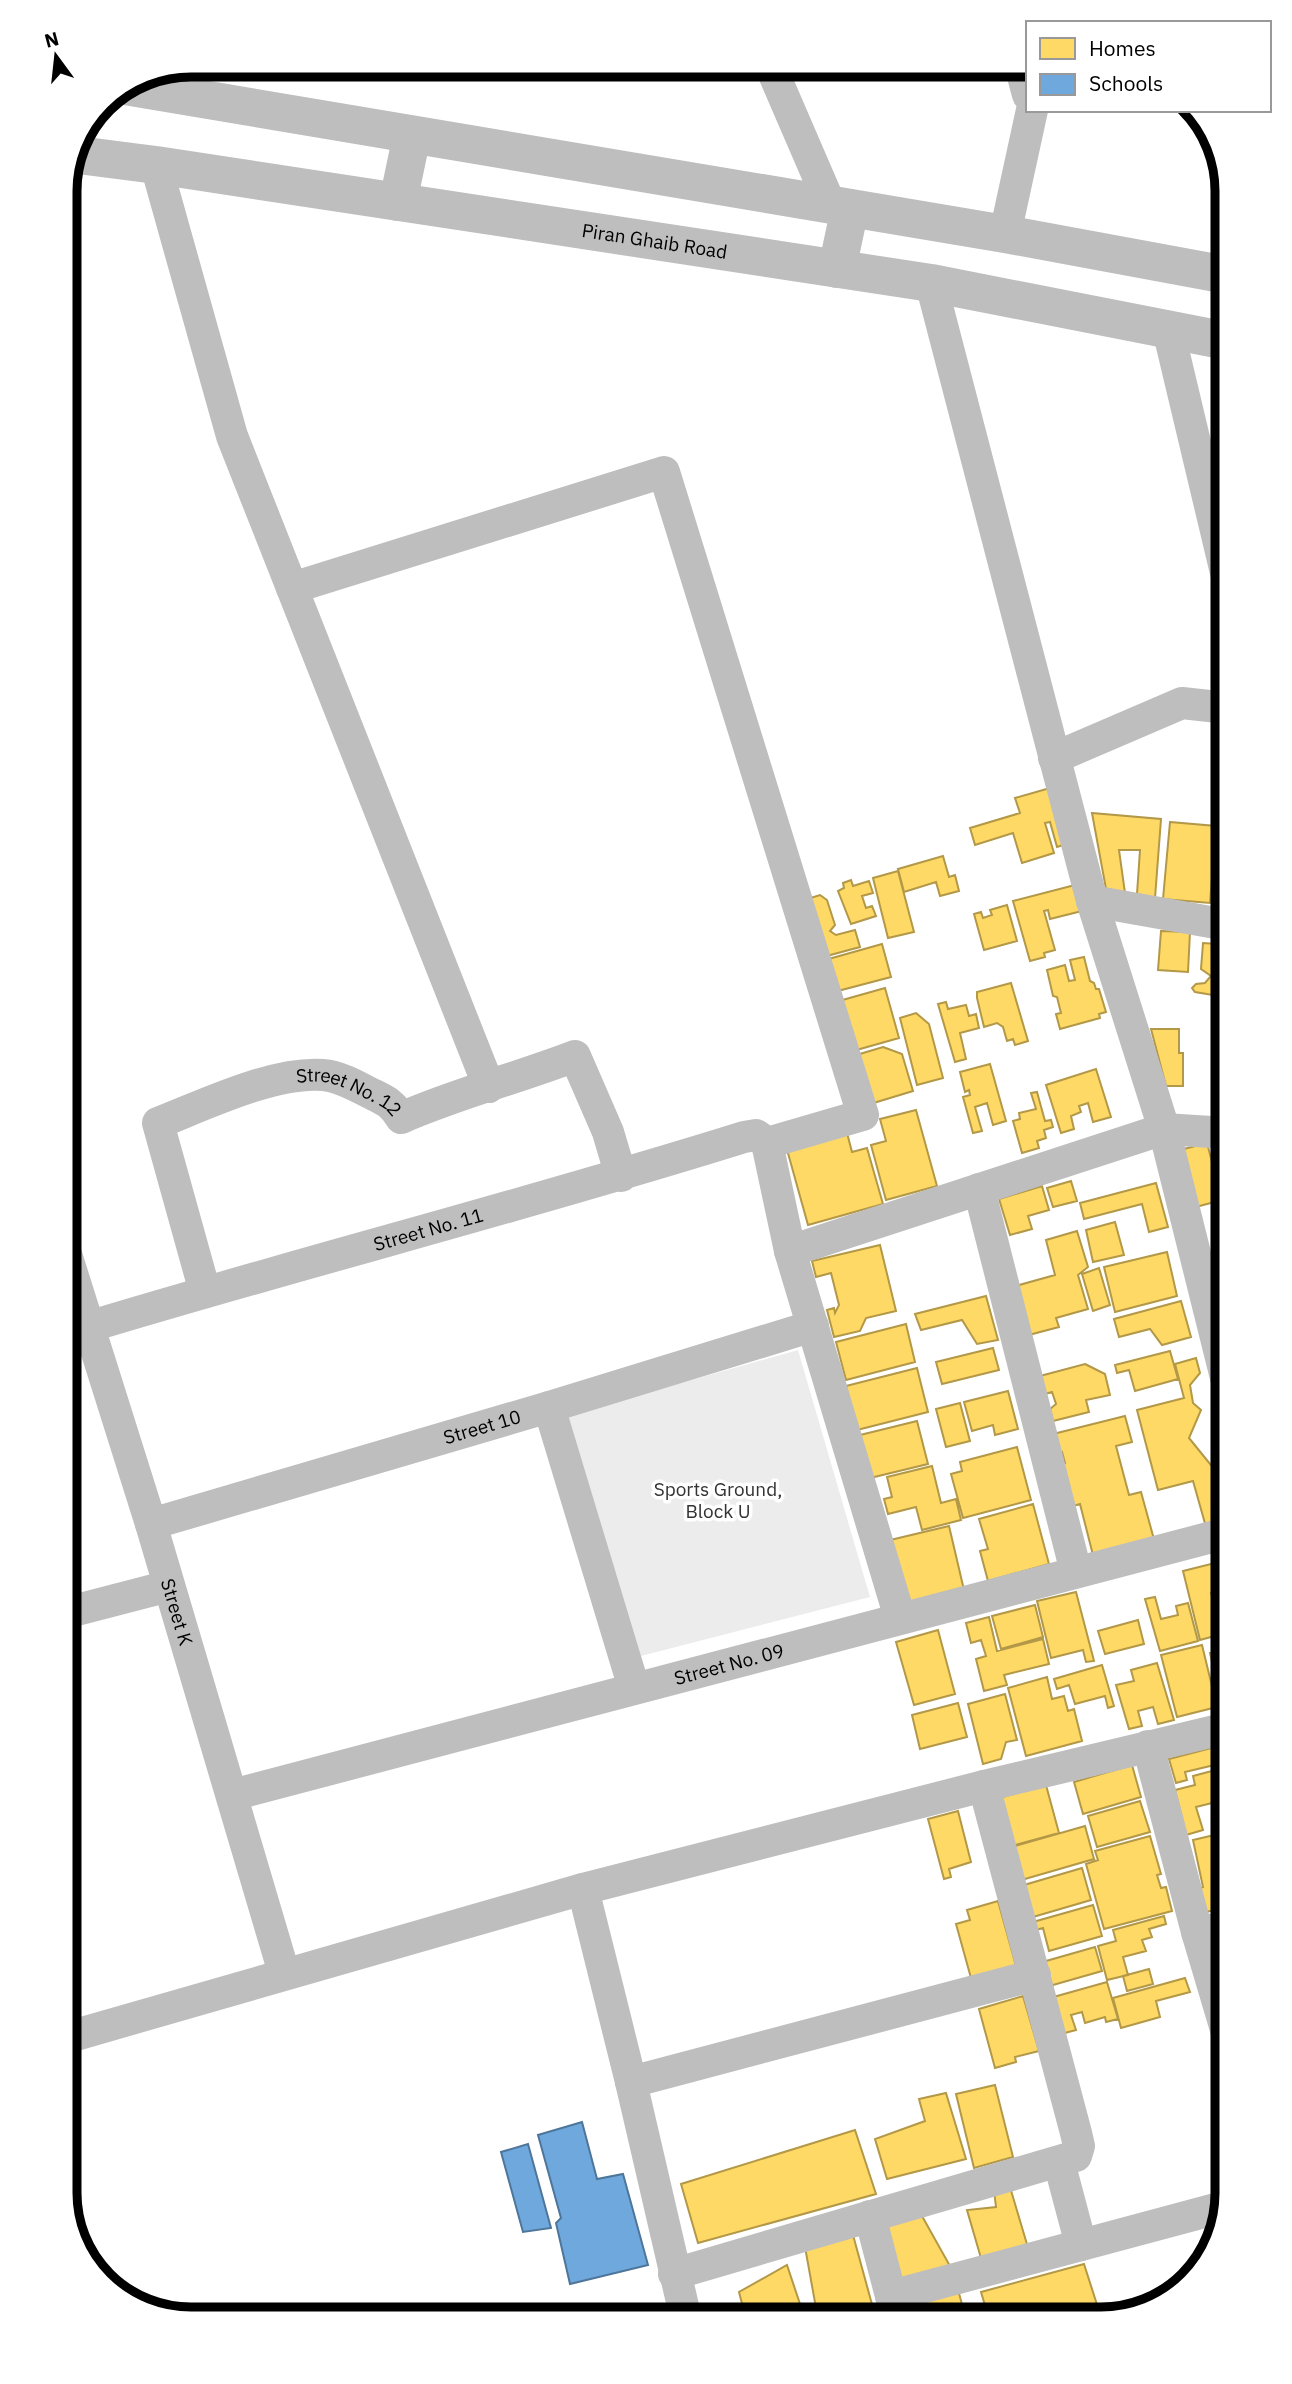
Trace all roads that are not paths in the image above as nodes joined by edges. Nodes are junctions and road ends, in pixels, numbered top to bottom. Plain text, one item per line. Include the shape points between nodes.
1 (776, 77) edge
2 (141, 89) edge
3 (1032, 112) edge
4 (412, 135) junction
5 (83, 156) edge
6 (156, 165) junction
7 (398, 202) junction
8 (840, 206) junction
9 (1005, 234) junction
10 (837, 269) junction
11 (1215, 273) edge
12 (930, 283) junction
13 (1168, 329) junction
14 (1215, 339) edge
15 (1215, 527) edge
16 (292, 588) junction
17 (1215, 707) edge
18 (1054, 758) junction
19 (1093, 901) junction
20 (1215, 923) edge
21 (489, 1087) junction
22 (1164, 1129) junction
23 (1215, 1132) edge
24 (766, 1143) junction
25 (621, 1175) junction
26 (979, 1189) junction
27 (790, 1251) junction
28 (77, 1291) edge
29 (205, 1292) junction
30 (813, 1326) junction
31 (88, 1327) junction
32 (1215, 1334) edge
33 (549, 1407) junction
34 (151, 1524) junction
35 (1215, 1536) edge
36 (1076, 1572) junction
37 (169, 1586) junction
38 (77, 1610) edge
39 (900, 1618) junction
40 (634, 1688) junction
41 (1215, 1731) edge
42 (1148, 1746) junction
43 (984, 1786) junction
44 (232, 1795) junction
45 (583, 1889) junction
46 (1212, 1929) edge
47 (1215, 1950) edge
48 (284, 1973) junction
49 (1035, 1975) junction
50 (77, 2034) edge
51 (631, 2082) junction
52 (1059, 2162) junction
53 (1214, 2209) edge
54 (870, 2216) junction
55 (1081, 2245) junction
56 (674, 2274) junction
57 (683, 2307) edge
58 (894, 2307) edge
59 (897, 2307) edge

1 - 8 street
2 - 4 main road
3 - 9 street
4 - 7 main road
4 - 8 main road
5 - 6 main road, Piran Ghaib Road
6 - 7 main road, Piran Ghaib Road
6 - 16 street via 232,436
7 - 10 main road, Piran Ghaib Road
8 - 9 main road
8 - 10 main road
9 - 11 main road
10 - 12 main road, Piran Ghaib Road
12 - 13 main road, Piran Ghaib Road
12 - 18 street
13 - 14 main road, Piran Ghaib Road
13 - 15 street
16 - 21 street
16 - 24 street via 664,472 863,1115
17 - 18 street via 1182,703
18 - 19 street
19 - 20 street
19 - 22 street
21 - 25 street, Street No. 12 via 575,1056
21 - 29 street, Street No. 12 via 401,1118 393,1104 356,1086 324,1075 288,1077 158,1123
22 - 23 street
22 - 26 street
22 - 32 street
24 - 25 street, Street No. 11 via 756,1135 744,1137
24 - 27 street
25 - 29 street, Street No. 11
26 - 27 street
26 - 36 street
27 - 30 street
28 - 31 street, Street K
29 - 31 street, Street No. 11
30 - 33 street, Street 10
30 - 39 street
31 - 34 street, Street K
33 - 34 street, Street 10
33 - 40 street
34 - 37 street, Street K
35 - 36 street, Street No. 09
36 - 39 street, Street No. 09
37 - 38 street
37 - 44 street, Street K
39 - 40 street, Street No. 09
40 - 44 street, Street No. 09
41 - 42 street
42 - 43 street
42 - 46 street
43 - 45 street
43 - 49 street
44 - 48 street, Street K
45 - 48 street
45 - 51 street
46 - 47 street
48 - 50 street
49 - 51 street
49 - 52 street via 1079,2146 1076,2156
51 - 56 street
52 - 54 street
52 - 55 street
53 - 55 street
54 - 56 street
54 - 58 street
55 - 59 street
56 - 57 street

